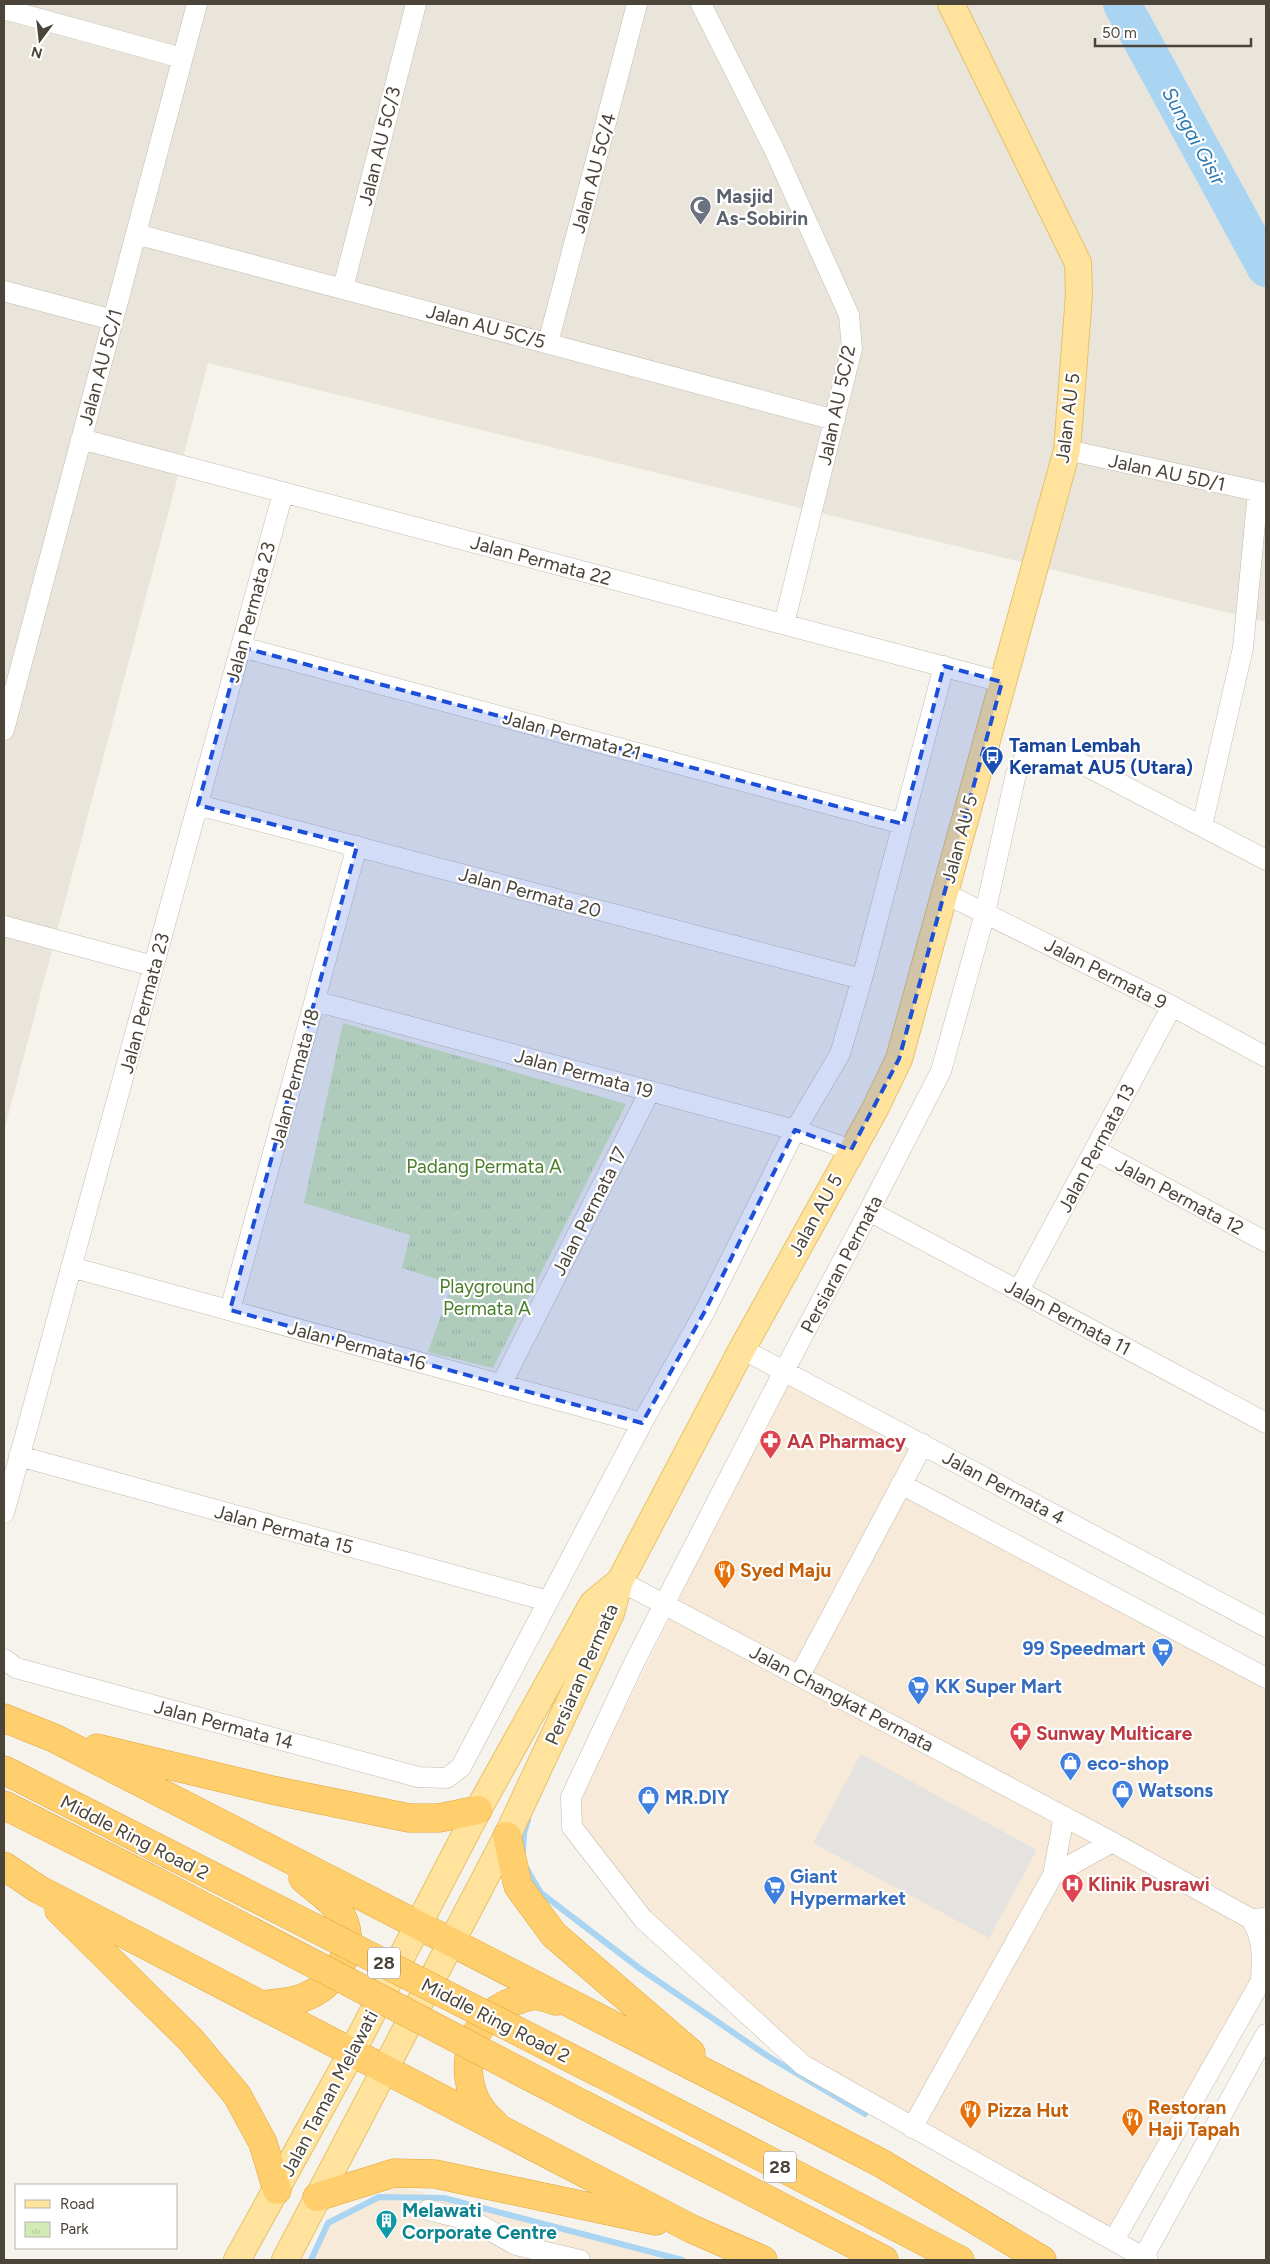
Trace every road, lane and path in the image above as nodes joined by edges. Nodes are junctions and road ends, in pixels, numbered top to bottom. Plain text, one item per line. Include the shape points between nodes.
1 (197, 4) edge
2 (416, 4) edge
3 (637, 4) edge
4 (701, 4) edge
5 (951, 4) edge
6 (4, 9) edge
7 (182, 58) junction
8 (136, 234) junction
9 (343, 288) junction
10 (4, 291) edge
11 (113, 320) junction
12 (548, 343) junction
13 (835, 420) junction
14 (81, 439) junction
15 (1067, 450) junction
16 (283, 493) junction
17 (1262, 493) edge
18 (784, 624) junction
19 (241, 647) junction
20 (944, 666) junction
21 (1002, 682) junction
22 (7, 702) edge
23 (4, 730) edge
24 (198, 805) junction
25 (903, 824) junction
26 (1202, 826) junction
27 (357, 846) junction
28 (1266, 860) edge
29 (944, 894) junction
30 (984, 913) junction
31 (4, 926) edge
32 (154, 966) junction
33 (862, 979) junction
34 (315, 1001) junction
35 (1172, 1006) junction
36 (1266, 1056) edge
37 (650, 1091) junction
38 (795, 1130) junction
39 (852, 1150) junction
40 (1095, 1150) junction
41 (870, 1211) junction
42 (1266, 1242) edge
43 (71, 1267) junction
44 (1019, 1290) junction
45 (230, 1310) junction
46 (742, 1349) junction
47 (784, 1371) junction
48 (501, 1384) junction
49 (642, 1423) junction
50 (1266, 1423) edge
51 (923, 1444) junction
52 (19, 1456) junction
53 (901, 1484) junction
54 (4, 1513) edge
55 (620, 1581) junction
56 (548, 1601) junction
57 (666, 1603) junction
58 (1266, 1627) edge
59 (4, 1660) edge
60 (800, 1675) junction
61 (1266, 1678) edge
62 (4, 1718) edge
63 (54, 1738) junction
64 (4, 1770) edge
65 (4, 1805) edge
66 (478, 1810) junction
67 (1064, 1816) junction
68 (507, 1836) junction
69 (1112, 1842) junction
70 (269, 1848) junction
71 (4, 1866) edge
72 (1053, 1875) junction
73 (38, 1889) junction
74 (1259, 1918) edge
75 (418, 1925) junction
76 (451, 1942) junction
77 (572, 2004) junction
78 (260, 2005) junction
79 (1266, 2034) edge
80 (352, 2052) junction
81 (385, 2070) junction
82 (727, 2084) junction
83 (912, 2128) junction
84 (508, 2134) junction
85 (277, 2190) junction
86 (317, 2197) junction
87 (428, 2210) dead end
88 (692, 2229) junction
89 (1114, 2240) junction
90 (512, 2253) edge
91 (1146, 2259) edge
92 (237, 2260) edge
93 (285, 2260) edge
94 (580, 2260) edge
95 (763, 2260) edge
96 (884, 2260) edge
97 (960, 2260) edge
98 (1042, 2260) edge

1 - 7 street, Jalan AU 5C/1
2 - 9 street, Jalan AU 5C/3
3 - 12 street, Jalan AU 5C/4
4 - 13 street, Jalan AU 5C/2 via 774,149 849,315 852,348
5 - 15 main road, Jalan AU 5 via 1078,263 1079,295
6 - 7 street
7 - 8 street, Jalan AU 5C/1
8 - 9 street, Jalan AU 5C/5
8 - 11 street, Jalan AU 5C/1
9 - 12 street, Jalan AU 5C/5
10 - 11 street
11 - 14 street, Jalan AU 5C/1
12 - 13 street, Jalan AU 5C/5
13 - 18 street, Jalan AU 5C/2
14 - 16 street, Jalan Permata 22
14 - 22 street, Jalan AU 5C/1
15 - 17 street, Jalan AU 5D/1
15 - 21 main road, Jalan AU 5
16 - 18 street, Jalan Permata 22
16 - 19 street, Jalan Permata 23
17 - 26 street via 1242,648
18 - 20 street, Jalan Permata 22
19 - 24 street, Jalan Permata 23
19 - 25 street, Jalan Permata 21
20 - 21 street, Jalan Permata 22
20 - 25 street
21 - 29 main road, Jalan AU 5
22 - 23 street, Jalan AU 5C/1
24 - 27 street, Jalan Permata 20
24 - 32 street, Jalan Permata 23
25 - 33 street
26 - 28 street
26 - 30 street, Persiaran Permata via 1063,754 1028,752 1016,774
27 - 33 street, Jalan Permata 20
27 - 34 street, Jalan Permata 18
29 - 30 street, Jalan Permata 9
29 - 39 main road, Jalan AU 5 via 899,1059
30 - 35 street, Jalan Permata 9
30 - 41 street, Persiaran Permata via 941,1071
31 - 32 street
32 - 43 street, Jalan Permata 23
33 - 38 street via 840,1054
34 - 37 street, Jalan Permata 19
34 - 45 street, Jalan Permata 18
35 - 36 street, Jalan Permata 9
35 - 40 street, Jalan Permata 13
37 - 38 street, Jalan Permata 19
37 - 48 street, Jalan Permata 17
38 - 39 street, Jalan Permata 19
38 - 49 street via 705,1311
39 - 46 main road, Jalan AU 5
40 - 42 street, Jalan Permata 12
40 - 44 street, Jalan Permata 13
41 - 44 street, Jalan Permata 11
41 - 47 street, Persiaran Permata
43 - 45 street, Jalan Permata 16
43 - 52 street, Jalan Permata 23
44 - 50 street, Jalan Permata 11
45 - 48 street, Jalan Permata 16
46 - 47 street, Jalan Permata 4
46 - 55 main road, Jalan AU 5
47 - 51 street, Jalan Permata 4
47 - 57 street, Persiaran Permata
48 - 49 street, Jalan Permata 16
49 - 56 street
51 - 53 street
51 - 58 street, Jalan Permata 4
52 - 54 street, Jalan Permata 23
52 - 56 street, Jalan Permata 15
53 - 60 street
53 - 61 street
55 - 57 street, Jalan Changkat Permata
55 - 66 main road, Persiaran Permata via 593,1603
55 - 68 main road, Persiaran Permata via 611,1613
56 - 59 street, Jalan Permata 14 via 461,1767 447,1778 409,1774 16,1668
57 - 60 street, Jalan Changkat Permata
57 - 83 street, Persiaran Permata via 571,1797 572,1828 643,1919 803,2065
60 - 67 street, Jalan Changkat Permata
62 - 63 highway
63 - 66 highway via 272,1790 409,1818 439,1818
63 - 70 highway
64 - 97 highway, Middle Ring Road 2 / 28, bridge
65 - 96 highway, Middle Ring Road 2 / 28, bridge
66 - 75 main road, Persiaran Permata
67 - 69 street, Jalan Changkat Permata
67 - 72 street
68 - 76 main road, Persiaran Permata
68 - 82 highway via 518,1886 554,1935
69 - 72 street
69 - 74 street, Jalan Changkat Permata
70 - 75 highway
70 - 78 highway via 332,1902 343,1919 348,1937 344,1962 329,1982 308,1996
71 - 73 highway
72 - 83 street
73 - 78 highway
73 - 85 highway via 190,2039 237,2095 263,2143
74 - 89 street via 1261,1981
75 - 76 highway
75 - 80 main road, Jalan Taman Melawati
76 - 77 highway
76 - 81 main road, Persiaran Permata
77 - 82 highway
77 - 84 highway via 534,1996 508,2002 486,2018 472,2040 467,2067 472,2094 487,2117
78 - 80 highway
79 - 91 street
80 - 81 highway
80 - 85 main road, Jalan Taman Melawati
81 - 84 highway
81 - 86 main road, Jalan Taman Melawati
82 - 98 highway via 881,2163
83 - 89 street, Persiaran Permata
84 - 88 highway
85 - 92 main road, Jalan Taman Melawati
86 - 88 highway via 394,2173 435,2174
86 - 93 main road, Jalan Taman Melawati
87 - 90 street via 473,2221
88 - 95 highway
89 - 91 street, Persiaran Permata
90 - 94 street

